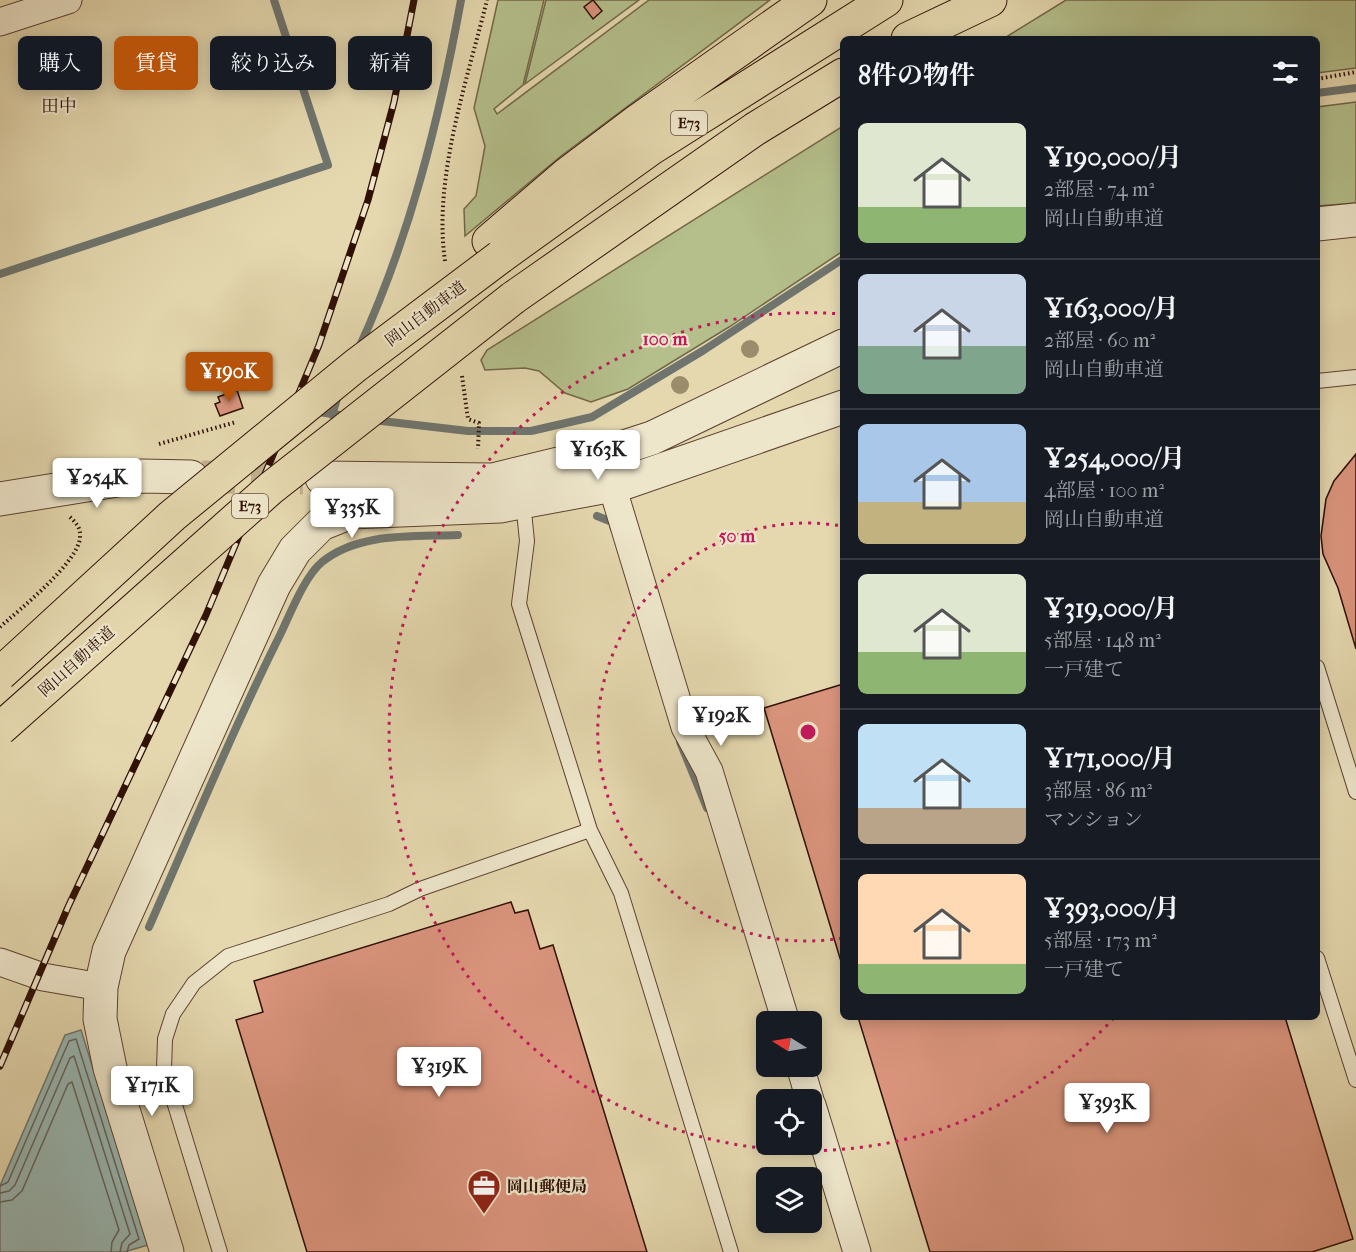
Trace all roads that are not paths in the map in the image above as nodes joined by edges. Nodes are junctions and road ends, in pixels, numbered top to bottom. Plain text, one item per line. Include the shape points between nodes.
1 (68, 0) edge
2 (810, 0) edge
3 (886, 0) edge
4 (969, 0) edge
5 (990, 0) edge
6 (0, 22) edge
7 (907, 36) edge
8 (914, 36) edge
9 (840, 77) edge
10 (1356, 220) edge
11 (1320, 224) edge
12 (494, 249) junction
13 (840, 347) edge
14 (1356, 377) edge
15 (1320, 381) edge
16 (840, 408) edge
17 (191, 477) tunnel mouth
18 (322, 478) tunnel mouth
19 (612, 486) junction
20 (0, 499) edge
21 (523, 502) junction
22 (0, 674) edge
23 (1320, 677) edge
24 (0, 729) edge
25 (1356, 792) edge
26 (590, 830) junction
27 (0, 962) edge
28 (1320, 967) edge
29 (101, 987) junction
30 (783, 1011) edge
31 (1356, 1080) edge
32 (822, 1138) edge
33 (167, 1252) edge
34 (220, 1252) edge
35 (731, 1252) edge
36 (857, 1252) edge

1 - 6 street
2 - 12 highway via 566,175
3 - 12 highway, E73
4 - 7 highway
5 - 8 highway
9 - 24 highway, 岡山自動車道 / E73, bridge via 755,129 513,297 271,488
10 - 11 street
12 - 22 highway, E73, bridge via 172,516
13 - 18 street via 652,438 612,451 493,480
14 - 15 lane
16 - 19 street
17 - 20 street via 142,476
19 - 21 street
19 - 30 street via 685,727 709,771
21 - 26 lane via 527,541 519,604
21 - 29 street via 351,512 321,524 295,550 274,585 119,930
23 - 25 lane
26 - 34 lane via 420,889 389,904 228,956 194,983 172,1014 165,1039 164,1069
26 - 35 lane via 621,893
27 - 29 street via 43,977
28 - 31 lane
29 - 33 street via 100,1019 110,1068
32 - 36 street

